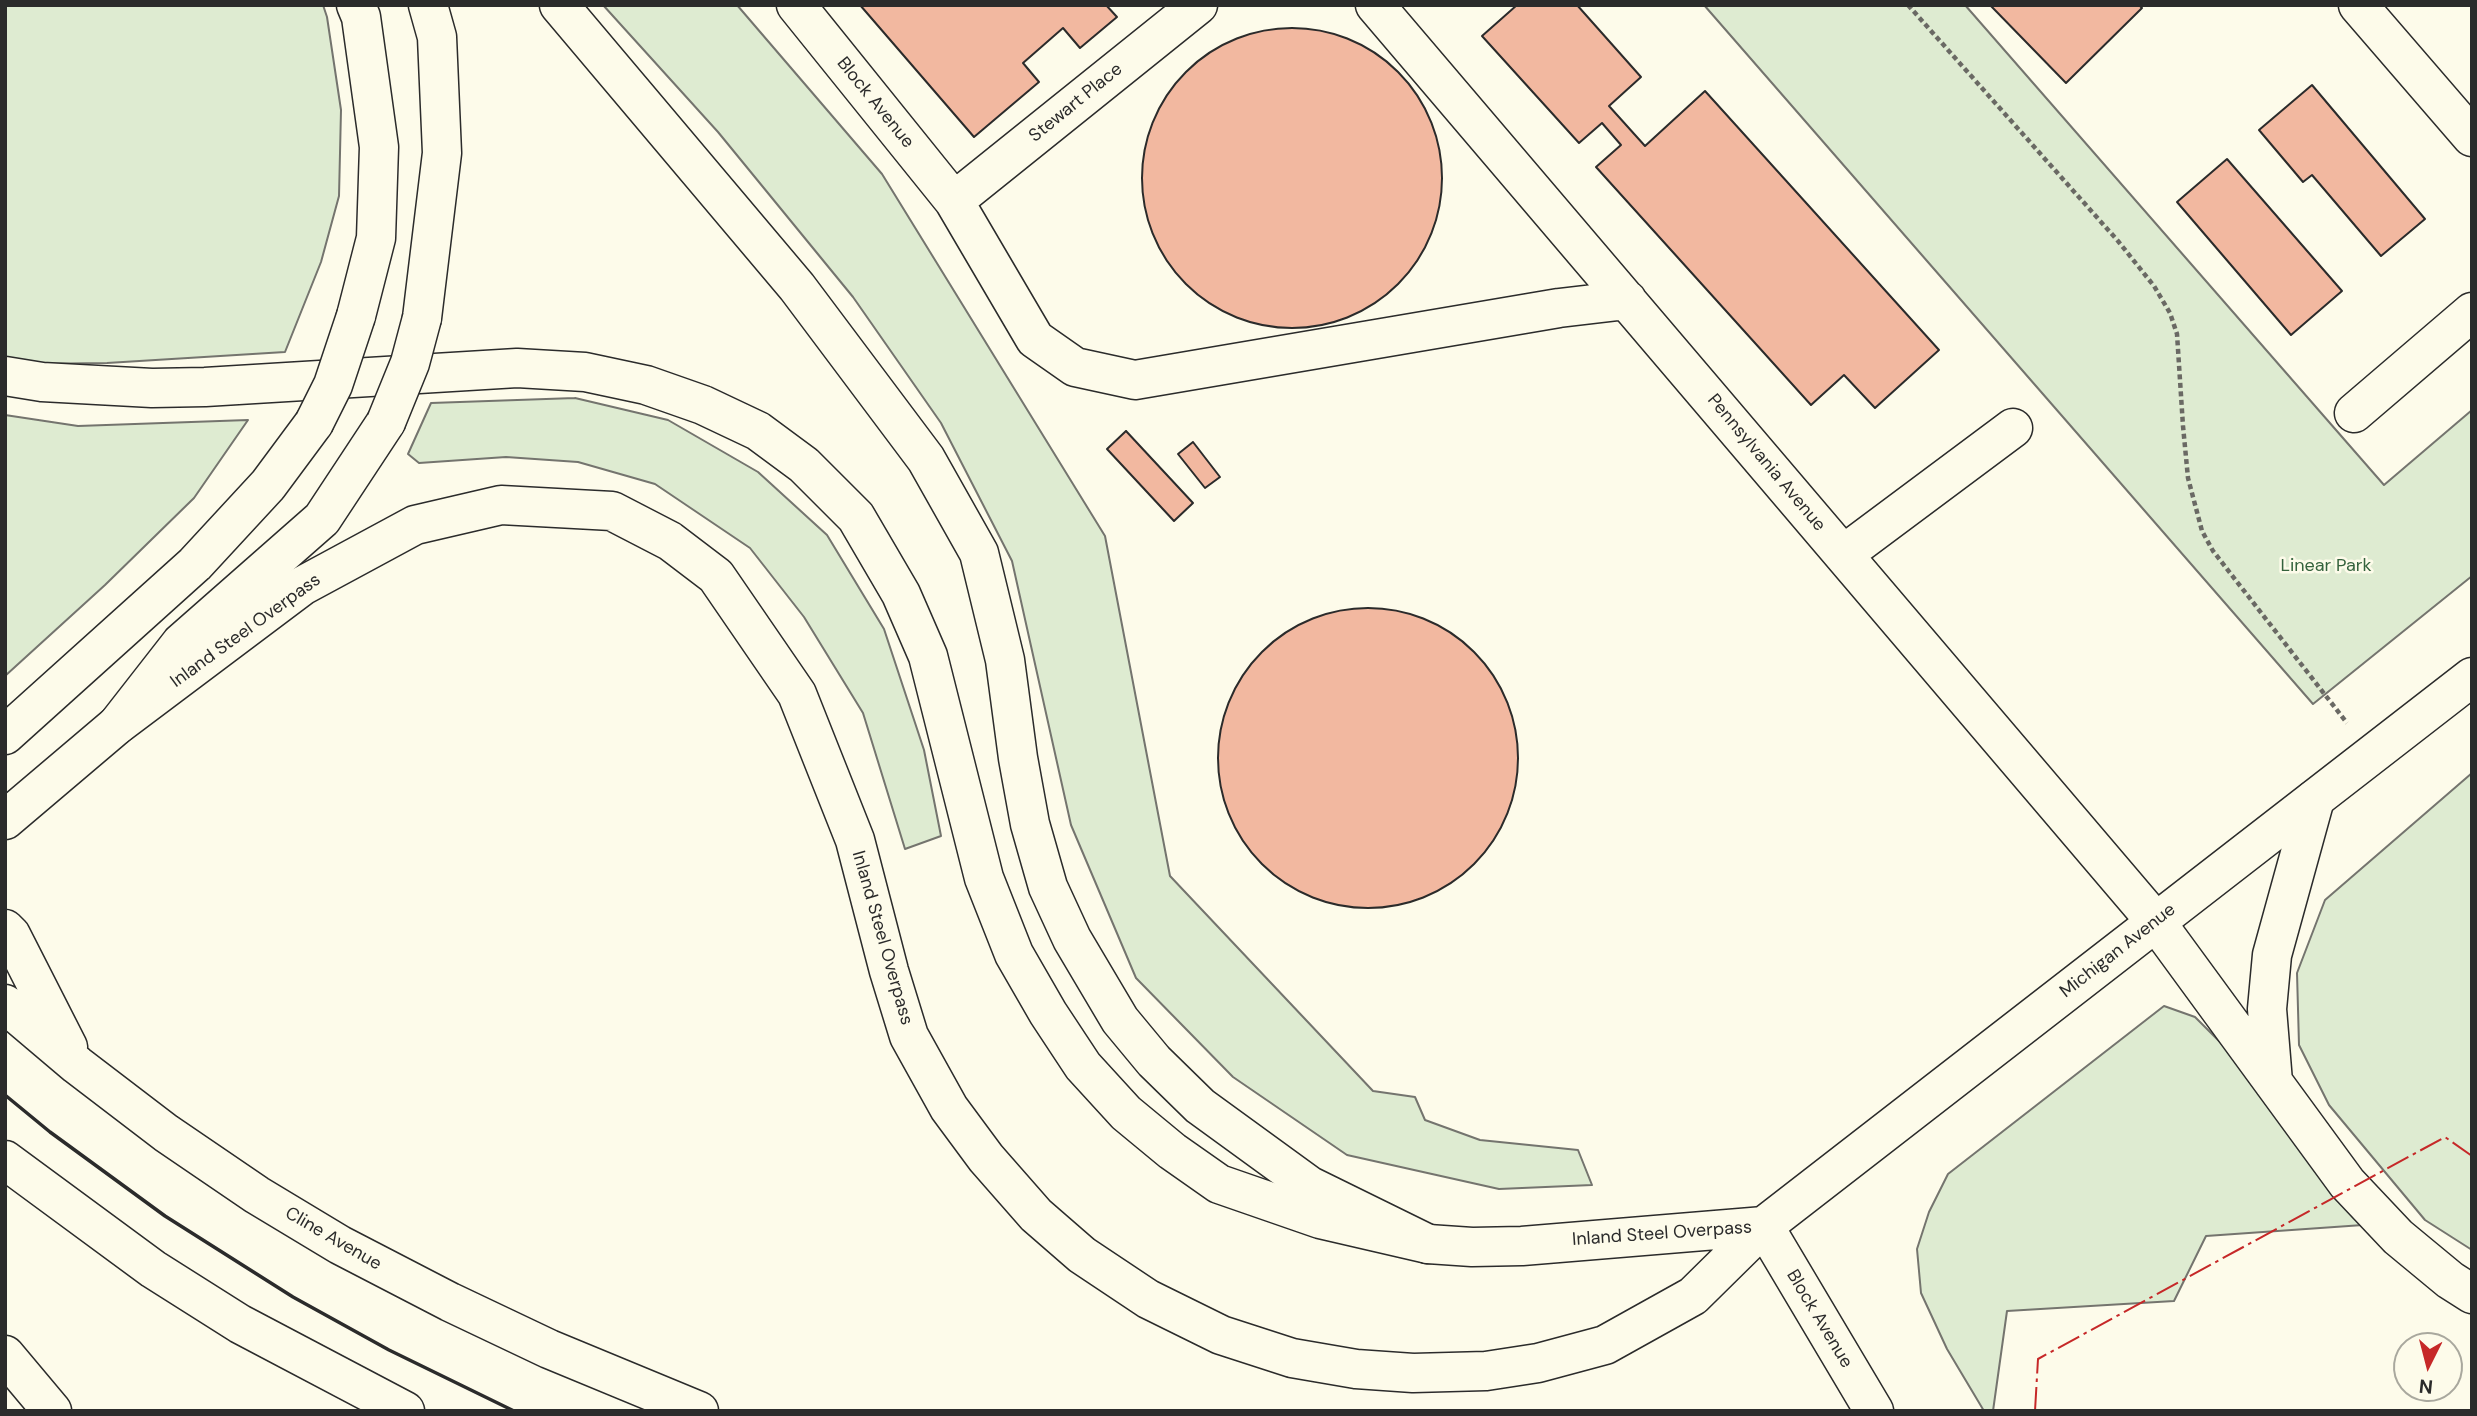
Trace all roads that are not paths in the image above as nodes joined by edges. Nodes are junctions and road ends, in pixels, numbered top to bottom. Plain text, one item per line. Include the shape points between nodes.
1 (356, 5) edge
2 (428, 5) edge
3 (559, 5) edge
4 (796, 5) edge
5 (1198, 5) edge
6 (1375, 5) edge
7 (2358, 5) edge
8 (2472, 137) edge
9 (954, 201) junction
10 (1627, 300) junction
11 (2472, 312) edge
12 (5, 376) edge
13 (2354, 413) dead end
14 (2013, 428) dead end
15 (1844, 554) junction
16 (2472, 677) edge
17 (117, 725) junction
18 (5, 735) edge
19 (2315, 799) junction
20 (5, 820) edge
21 (2156, 922) junction
22 (5, 929) edge
23 (5, 1004) edge
24 (77, 1065) junction
25 (2273, 1082) junction
26 (5, 1160) edge
27 (1764, 1226) junction
28 (1429, 1244) junction
29 (2472, 1294) edge
30 (5, 1355) edge
31 (52, 1411) edge
32 (405, 1411) edge
33 (699, 1411) edge
34 (1874, 1411) edge

1 - 18 main road, bridge via 379,148 376,238 333,385 314,423 268,485 195,564
2 - 17 main road, bridge via 437,37 442,153 422,318 386,422 322,519 181,643
3 - 28 main road via 797,287 926,459 979,553 1005,660 1030,824 1048,887 1072,939 1120,1020 1200,1106 1310,1186
4 - 9 main road, Block Avenue
5 - 9 main road, Stewart Place
6 - 10 main road, Pennsylvania Avenue
7 - 8 main road
9 - 10 main road, Block Avenue via 1035,339 1075,367 1135,380
10 - 15 main road, Pennsylvania Avenue
11 - 13 main road
12 - 28 main road, Inland Steel Overpass via 152,388 517,368 585,372 646,385 758,431 804,465 856,517 901,594 928,656 984,878 1014,954 1083,1066 1126,1113 1219,1184 1320,1219
14 - 15 main road
15 - 21 main road, Pennsylvania Avenue
16 - 19 main road, Michigan Avenue
17 - 20 main road, Inland Steel Overpass
17 - 27 main road, Inland Steel Overpass via 302,586 415,525 500,505 612,512 670,541 716,576 797,694 855,840 909,1036 949,1108 1036,1215 1082,1255 1148,1299 1221,1335 1292,1359 1413,1373 1486,1371 1605,1345 1693,1296
19 - 21 main road, Michigan Avenue
19 - 25 main road via 2273,955 2267,1009
21 - 25 main road, Pennsylvania Avenue
21 - 27 main road, Michigan Avenue
22 - 24 main road
23 - 24 main road, Cline Avenue
24 - 33 main road, Cline Avenue via 166,1133 340,1245 537,1343
25 - 29 main road, Pennsylvania Avenue via 2347,1182 2398,1237
26 - 32 main road via 153,1269 240,1324
27 - 28 main road, Inland Steel Overpass via 1522,1246
27 - 34 main road, Block Avenue
30 - 31 main road

